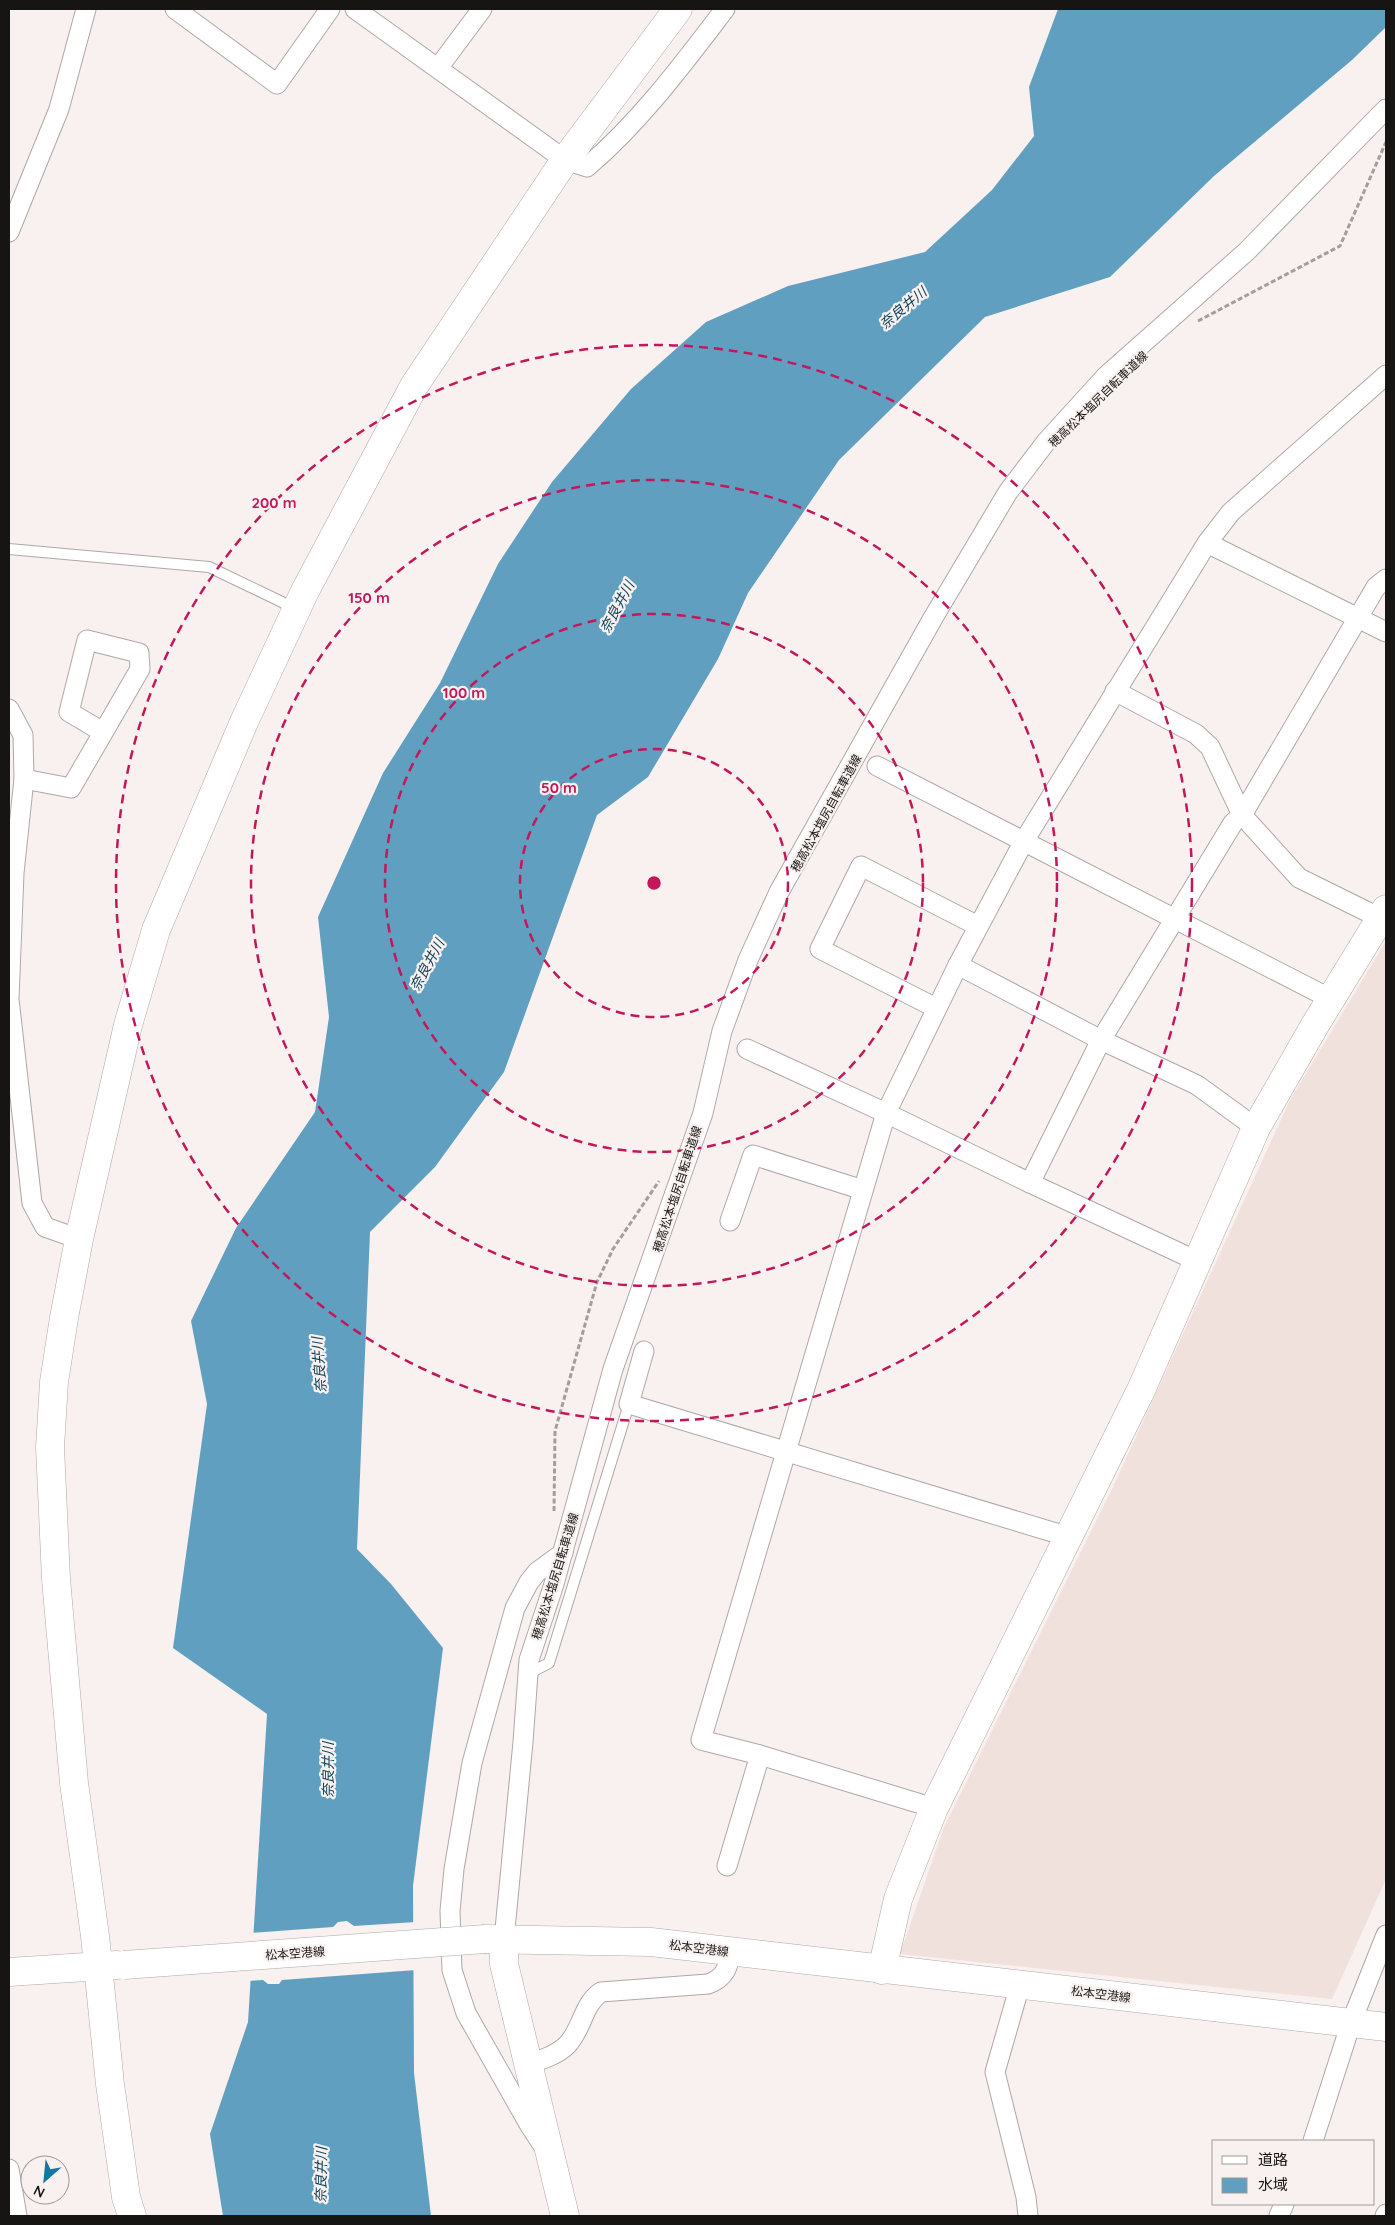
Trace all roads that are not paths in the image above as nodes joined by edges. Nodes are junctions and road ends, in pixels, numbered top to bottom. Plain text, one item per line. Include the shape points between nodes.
1 (86, 9) edge
2 (175, 9) edge
3 (330, 9) edge
4 (355, 9) edge
5 (482, 9) edge
6 (678, 9) edge
7 (725, 9) edge
8 (438, 68) junction
9 (1386, 109) edge
10 (565, 160) junction
11 (9, 232) edge
12 (1386, 376) edge
13 (1207, 542) junction
14 (9, 549) edge
15 (1386, 579) edge
16 (296, 612) junction
17 (1359, 618) junction
18 (1386, 632) edge
19 (1114, 691) junction
20 (9, 709) edge
21 (103, 732) junction
22 (877, 766) dead end
23 (19, 783) edge
24 (1242, 815) junction
25 (1024, 841) junction
26 (1383, 914) edge
27 (1174, 918) junction
28 (978, 926) junction
29 (958, 965) junction
30 (1331, 999) junction
31 (936, 1008) junction
32 (1101, 1040) junction
33 (747, 1049) dead end
34 (886, 1112) junction
35 (1256, 1128) junction
36 (1030, 1183) junction
37 (863, 1190) junction
38 (730, 1222) dead end
39 (79, 1238) junction
40 (1197, 1261) junction
41 (644, 1351) dead end
42 (629, 1404) junction
43 (784, 1450) junction
44 (1069, 1537) junction
45 (563, 1553) junction
46 (528, 1674) junction
47 (760, 1755) junction
48 (934, 1808) junction
49 (727, 1866) dead end
50 (1386, 1935) edge
51 (494, 1940) junction
52 (731, 1952) junction
53 (111, 1966) junction
54 (882, 1970) junction
55 (9, 1972) edge
56 (1020, 1984) junction
57 (1351, 2022) junction
58 (1386, 2027) edge
59 (528, 2064) junction
60 (1313, 2140) edge
61 (553, 2160) junction
62 (9, 2169) edge
63 (16, 2216) edge
64 (132, 2216) edge
65 (565, 2216) edge
66 (1028, 2216) edge

1 - 11 street via 58,109
2 - 3 street via 277,84
4 - 8 street
5 - 8 street
6 - 10 street
7 - 10 street via 654,99 606,151 587,167
8 - 10 street
9 - 45 street via 1246,252 1107,374 1075,407 1008,492 933,618 779,892 748,960 722,1030 703,1113 613,1369
10 - 16 street via 414,386
12 - 13 street via 1230,512
13 - 17 street
13 - 19 street
14 - 16 lane via 209,567
15 - 17 street via 1376,587
16 - 39 street via 244,722 156,930 128,1025
17 - 18 street
17 - 24 street
19 - 24 street via 1196,734 1210,746
19 - 25 street
20 - 23 street via 23,735
21 - 21 street via 140,669 139,653 87,640 69,712
21 - 23 street via 71,788
22 - 25 street
23 - 39 street via 9,999 32,1203 45,1227
24 - 26 street via 1299,878
24 - 27 street via 1233,823
25 - 27 street
25 - 28 street
26 - 30 street
27 - 30 street
27 - 32 street
28 - 29 street
28 - 31 street via 861,866 820,949
29 - 31 street
29 - 32 street
30 - 35 street
31 - 34 street
32 - 35 street via 1196,1085
32 - 36 street
33 - 34 street
34 - 36 street
34 - 37 street
35 - 40 street
36 - 40 street
37 - 38 street via 753,1155
37 - 43 street
39 - 53 street via 54,1382 50,1447 56,1579 74,1783
40 - 44 street via 1141,1390
41 - 42 street
42 - 43 street
42 - 46 lane via 549,1663
43 - 44 street
43 - 47 street via 700,1740
44 - 48 street
45 - 46 street via 529,1660
45 - 61 street via 537,1572 515,1608 472,1763 450,1911 452,1970 466,2013
46 - 51 street
47 - 48 street
47 - 49 street
48 - 54 street via 898,1899
50 - 57 street
51 - 52 street, 松本空港線 via 651,1942
51 - 53 street, 松本空港線, bridge
51 - 59 street via 504,1964
52 - 54 street, 松本空港線
52 - 59 street via 725,1973 708,1984 601,1992 594,1998 568,2045 547,2058
53 - 55 street, 松本空港線
53 - 64 street via 110,2084 126,2197
54 - 56 street, 松本空港線
56 - 57 street, 松本空港線
56 - 66 street via 995,2072
57 - 58 street, 松本空港線
57 - 60 street
59 - 61 street
61 - 65 street
62 - 63 street

